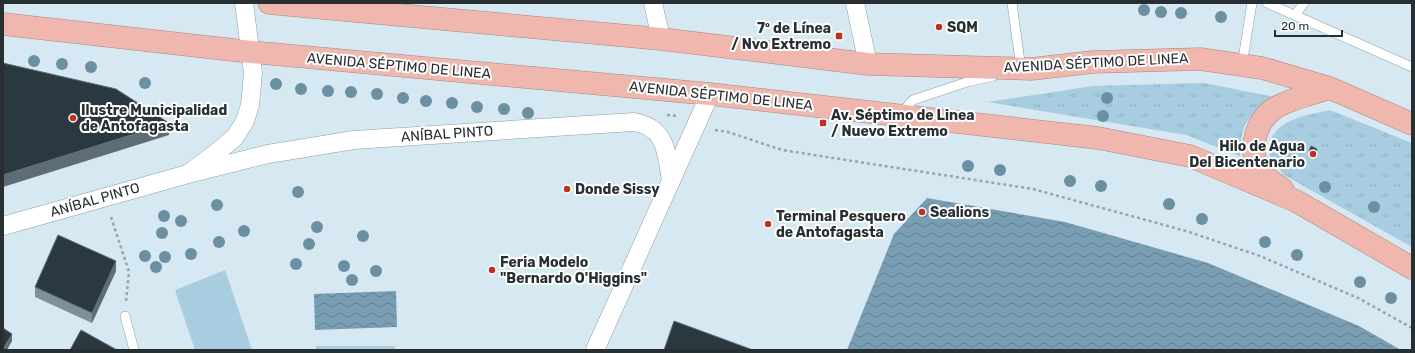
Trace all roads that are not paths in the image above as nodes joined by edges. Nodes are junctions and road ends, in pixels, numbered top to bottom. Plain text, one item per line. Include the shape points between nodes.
1 (244, 3) edge
2 (269, 3) edge
3 (653, 3) edge
4 (855, 3) edge
5 (1012, 3) edge
6 (1252, 3) edge
7 (1267, 3) edge
8 (1304, 3) edge
9 (1295, 15) junction
10 (3, 24) edge
11 (661, 39) junction
12 (251, 52) junction
13 (868, 64) junction
14 (1242, 65) junction
15 (1412, 67) edge
16 (1021, 69) junction
17 (1330, 88) junction
18 (710, 94) junction
19 (897, 116) junction
20 (1412, 124) edge
21 (188, 174) junction
22 (671, 180) junction
23 (1296, 201) junction
24 (3, 226) edge
25 (1412, 268) edge
26 (125, 316) road end
27 (134, 350) edge
28 (595, 350) edge

1 - 12 street, ANÍBAL PINTO
2 - 11 highway, AVENIDA SÉPTIMO DE LINEA
3 - 11 street
4 - 13 street
5 - 16 lane
6 - 14 lane
7 - 9 lane
8 - 9 lane
9 - 15 lane
10 - 12 highway, AVENIDA SÉPTIMO DE LINEA
11 - 13 highway, AVENIDA SÉPTIMO DE LINEA
12 - 18 highway, AVENIDA SÉPTIMO DE LINEA
12 - 21 street, ANÍBAL PINTO via 252,89 245,121 235,137
13 - 16 highway, AVENIDA SÉPTIMO DE LINEA
14 - 16 highway, AVENIDA SÉPTIMO DE LINEA via 1200,59 1146,59
14 - 17 highway, AVENIDA SÉPTIMO DE LINEA via 1262,68
16 - 19 lane via 967,82 913,100
17 - 20 highway, AVENIDA SÉPTIMO DE LINEA
17 - 23 highway via 1275,108 1258,130 1254,151 1262,172
18 - 19 highway, AVENIDA SÉPTIMO DE LINEA
18 - 22 street
19 - 23 highway, AVENIDA SÉPTIMO DE LINEA via 1098,138 1190,156
21 - 22 street, ANÍBAL PINTO via 268,154 354,140 634,122 647,124 665,146
21 - 24 street, ANÍBAL PINTO
22 - 28 street
23 - 25 highway, AVENIDA SÉPTIMO DE LINEA
26 - 27 lane

